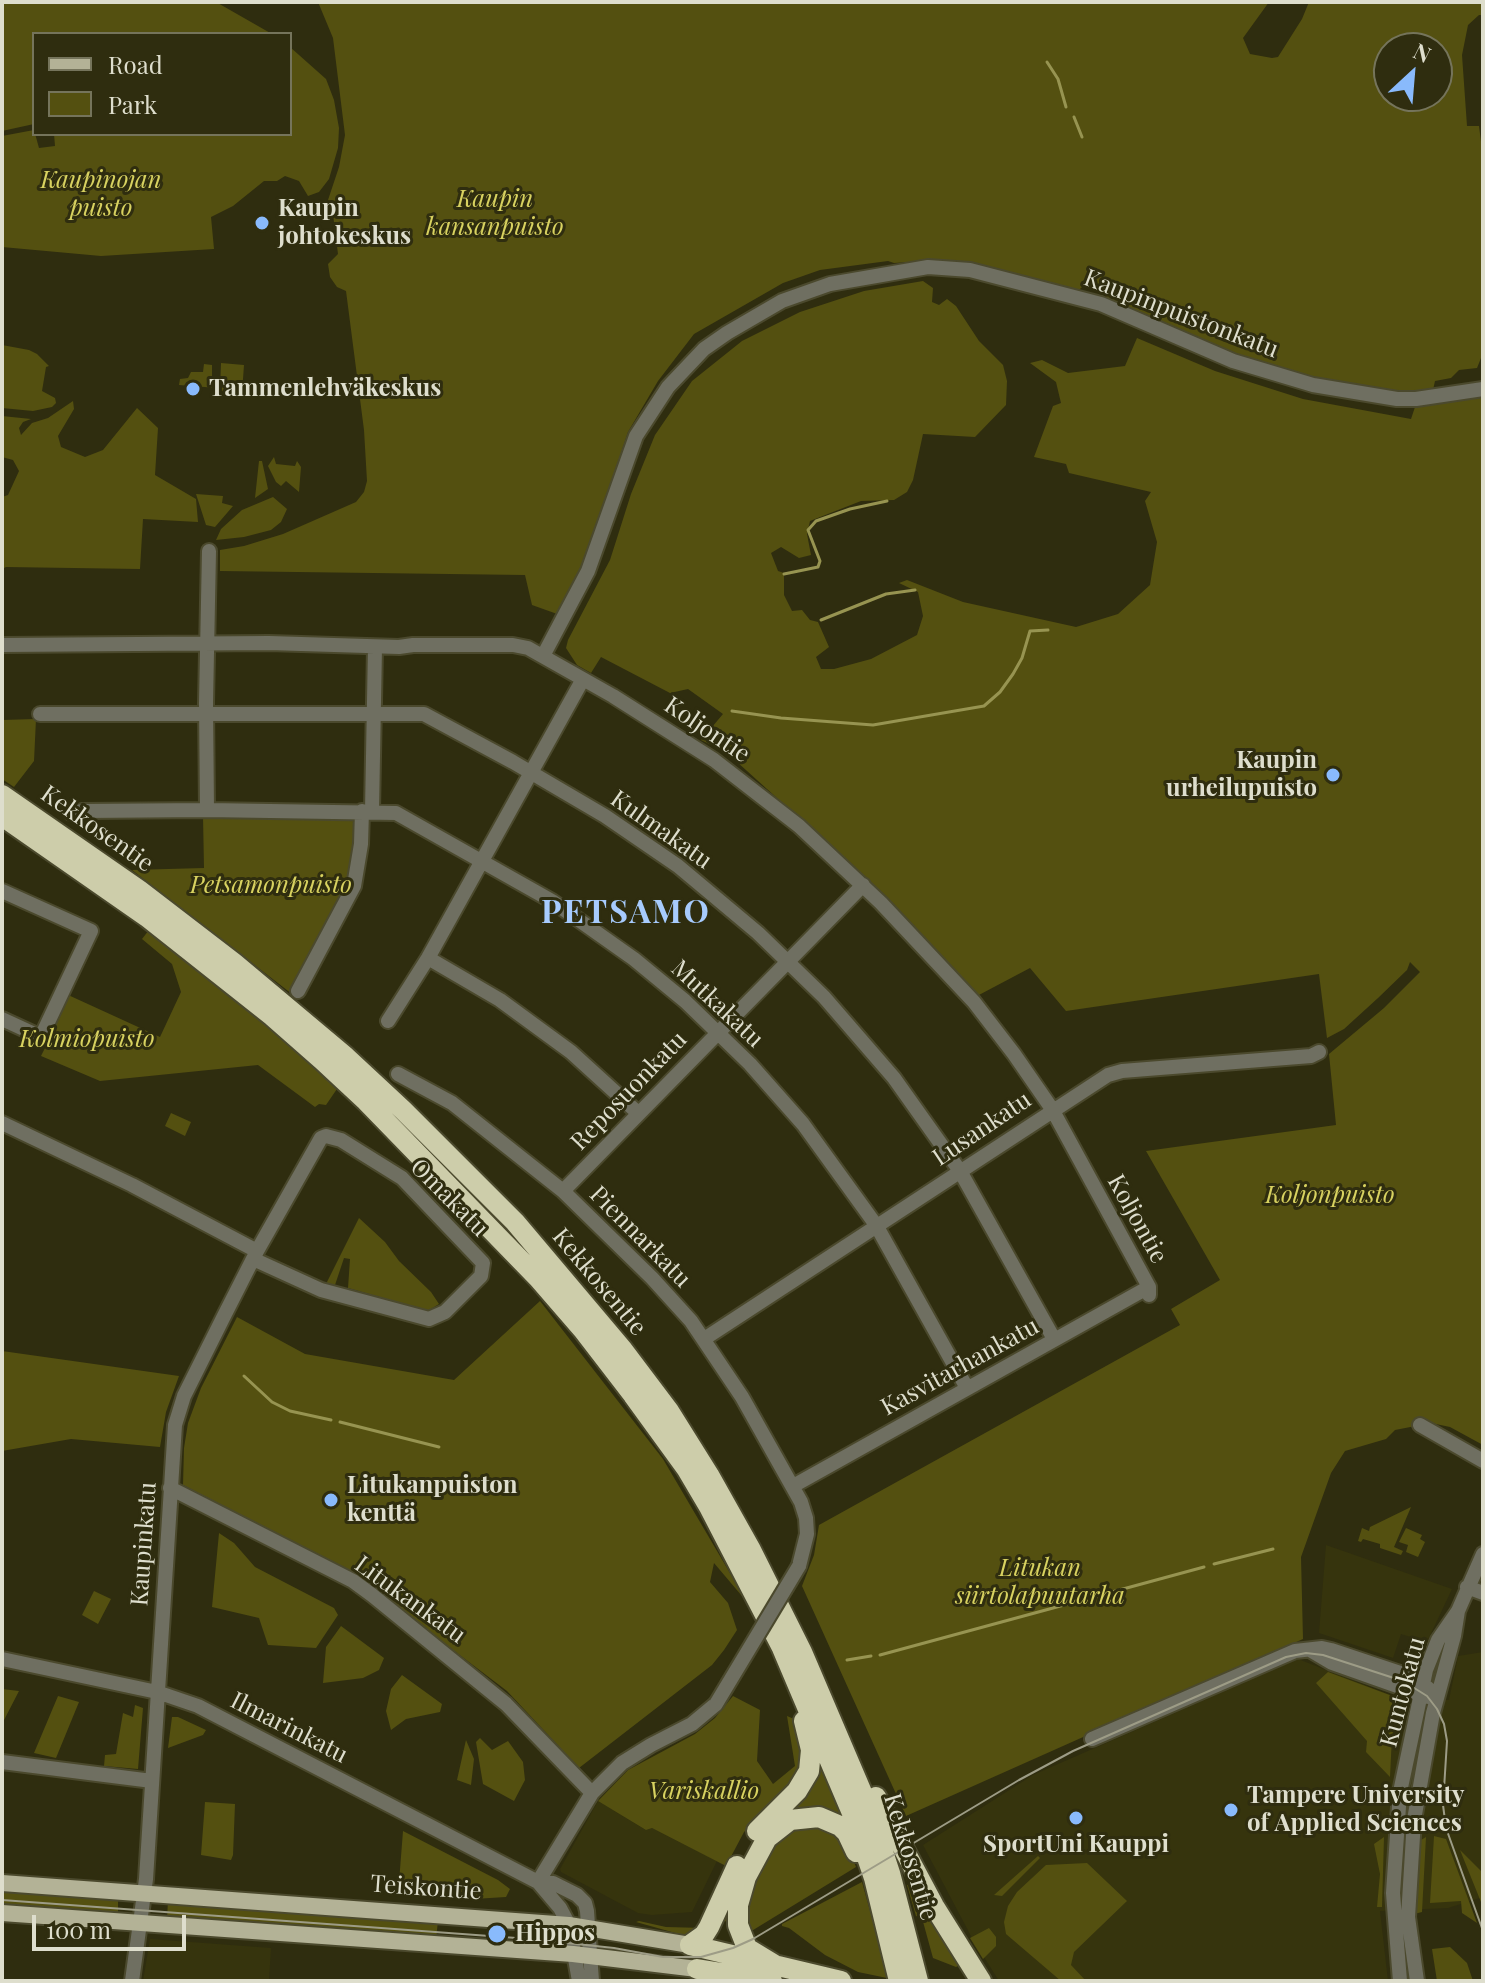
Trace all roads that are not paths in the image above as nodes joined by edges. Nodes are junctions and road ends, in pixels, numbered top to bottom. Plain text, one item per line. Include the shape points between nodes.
1 (1483, 389) edge
2 (209, 551) dead end
3 (206, 644) junction
4 (2, 645) edge
5 (375, 647) junction
6 (543, 656) junction
7 (583, 679) junction
8 (207, 713) junction
9 (40, 714) dead end
10 (373, 715) junction
11 (530, 772) junction
12 (2, 795) edge
13 (207, 810) junction
14 (367, 811) junction
15 (71, 813) dead end
16 (2, 816) edge
17 (482, 859) junction
18 (863, 885) junction
19 (2, 891) edge
20 (428, 958) junction
21 (787, 962) junction
22 (298, 991) dead end
23 (2, 1019) edge
24 (388, 1021) dead end
25 (718, 1032) junction
26 (1319, 1052) dead end
27 (398, 1074) dead end
28 (1052, 1109) junction
29 (638, 1113) junction
30 (2, 1123) edge
31 (317, 1143) joint
32 (960, 1171) junction
33 (563, 1191) junction
34 (876, 1225) junction
35 (255, 1255) junction
36 (1149, 1291) joint
37 (704, 1339) junction
38 (1054, 1339) junction
39 (967, 1388) junction
40 (1420, 1425) dead end
41 (1483, 1461) edge
42 (793, 1486) junction
43 (170, 1488) junction
44 (1483, 1554) edge
45 (1467, 1587) junction
46 (1483, 1593) edge
47 (1458, 1611) junction
48 (2, 1659) edge
49 (1421, 1689) junction
50 (157, 1692) junction
51 (802, 1693) junction
52 (1437, 1696) junction
53 (825, 1702) junction
54 (1092, 1739) dead end
55 (2, 1762) edge
56 (152, 1781) junction
57 (592, 1793) junction
58 (874, 1878) junction
59 (538, 1882) junction
60 (2, 1883) edge
61 (145, 1893) junction
62 (2, 1913) edge
63 (141, 1924) junction
64 (569, 1925) junction
65 (589, 1928) junction
66 (690, 1945) junction
67 (573, 1954) junction
68 (591, 1956) junction
69 (697, 1969) junction
70 (774, 1973) edge
71 (132, 1981) edge
72 (579, 1981) edge
73 (592, 1981) edge
74 (724, 1981) edge
75 (841, 1981) edge
76 (899, 1981) edge
77 (918, 1981) edge
78 (981, 1981) edge
79 (1400, 1981) edge
80 (1417, 1981) edge

1 - 6 street, Kaupinpuistonkatu via 1397,399 1313,385 1233,361 1101,304 970,270 928,267 830,284 782,301 727,333 668,387 636,436 588,571
2 - 3 street
3 - 4 street, Koljontie
3 - 5 street, Koljontie
3 - 8 street
5 - 6 street, Koljontie via 513,645
5 - 10 street
6 - 7 street, Koljontie
7 - 11 street
7 - 18 street, Koljontie via 743,780
8 - 9 street, Kulmakatu
8 - 10 street, Kulmakatu
8 - 13 street
10 - 11 street, Kulmakatu via 430,716
10 - 14 street
11 - 17 street
11 - 21 street, Kulmakatu via 678,866
12 - 53 highway, Kekkosentie via 139,890 295,1012 515,1222 669,1411 751,1550
13 - 14 street, Mutkakatu
13 - 15 street, Mutkakatu
14 - 17 street, Mutkakatu via 396,813
14 - 22 street via 354,886
16 - 51 highway, Kekkosentie via 136,909 272,1016 366,1101 538,1278 686,1468 754,1591
17 - 20 street
17 - 25 street, Mutkakatu via 580,919
18 - 21 street, Reposuonkatu
18 - 28 street, Koljontie via 974,1002
19 - 23 street via 91,931 41,1037
20 - 24 street
20 - 29 street via 500,1000
21 - 25 street, Reposuonkatu
21 - 32 street, Kulmakatu via 894,1078
25 - 29 street, Reposuonkatu
25 - 34 street, Mutkakatu via 803,1124
26 - 28 street, Lusankatu via 1122,1071
27 - 33 street, Piennarkatu via 452,1103
28 - 32 street, Lusankatu
28 - 36 street, Koljontie
29 - 33 street, Reposuonkatu
30 - 35 street, Omakatu via 132,1185
31 - 35 street, Kaupinkatu
31 - 35 street, Omakatu via 326,1136 341,1140 402,1178 483,1263 481,1276 445,1312 429,1319 313,1287
32 - 34 street, Lusankatu
32 - 38 street, Kulmakatu
33 - 37 street, Piennarkatu via 668,1295
34 - 37 street, Lusankatu
34 - 39 street, Mutkakatu
35 - 43 street, Kaupinkatu via 184,1396 175,1425
36 - 38 street, Kasvitarhankatu
37 - 42 street, Piennarkatu
38 - 39 street, Kasvitarhankatu
39 - 42 street, Kasvitarhankatu
40 - 41 street
42 - 57 street, Piennarkatu, bridge via 806,1518 799,1566 716,1704 692,1724 622,1763
43 - 50 street, Kaupinkatu
43 - 57 street, Litukankatu via 353,1581 478,1678
44 - 45 street, Kuntokatu
45 - 46 street
45 - 47 street, Kuntokatu
47 - 49 street, Kuntokatu via 1438,1640
47 - 52 street, Kuntokatu
48 - 50 street, Ilmarinkatu
49 - 52 street
49 - 54 street via 1403,1674 1331,1650 1283,1654
49 - 79 street, Kuntokatu via 1395,1845
50 - 56 street, Kaupinkatu
50 - 59 street, Ilmarinkatu via 211,1712
51 - 58 highway, Kekkosentie
51 - 66 highway via 809,1771 749,1842 709,1927
52 - 80 street, Kuntokatu via 1410,1843 1408,1917
53 - 77 highway, Kekkosentie via 880,1840
53 - 78 highway via 934,1906
55 - 56 street
56 - 61 street, Kaupinkatu
57 - 59 street
58 - 70 highway via 847,1833 826,1818 801,1817 775,1830 753,1860 738,1914 744,1943
58 - 76 highway, Kekkosentie
59 - 64 street, Ilmarinkatu
59 - 65 street, Ilmarinkatu via 553,1883 583,1899
60 - 61 main road, Teiskontie
61 - 63 street, Kaupinkatu
61 - 64 main road, Teiskontie
62 - 63 main road, Teiskontie
63 - 67 main road, Teiskontie
63 - 71 street, Kaupinkatu
64 - 65 main road, Teiskontie
64 - 67 street
65 - 66 main road, Teiskontie
65 - 68 street
66 - 70 highway, Teiskontie
67 - 68 main road, Teiskontie
67 - 72 street
68 - 69 main road, Teiskontie
68 - 73 street
69 - 70 highway, Teiskontie
69 - 74 highway
70 - 75 highway, Teiskontie

